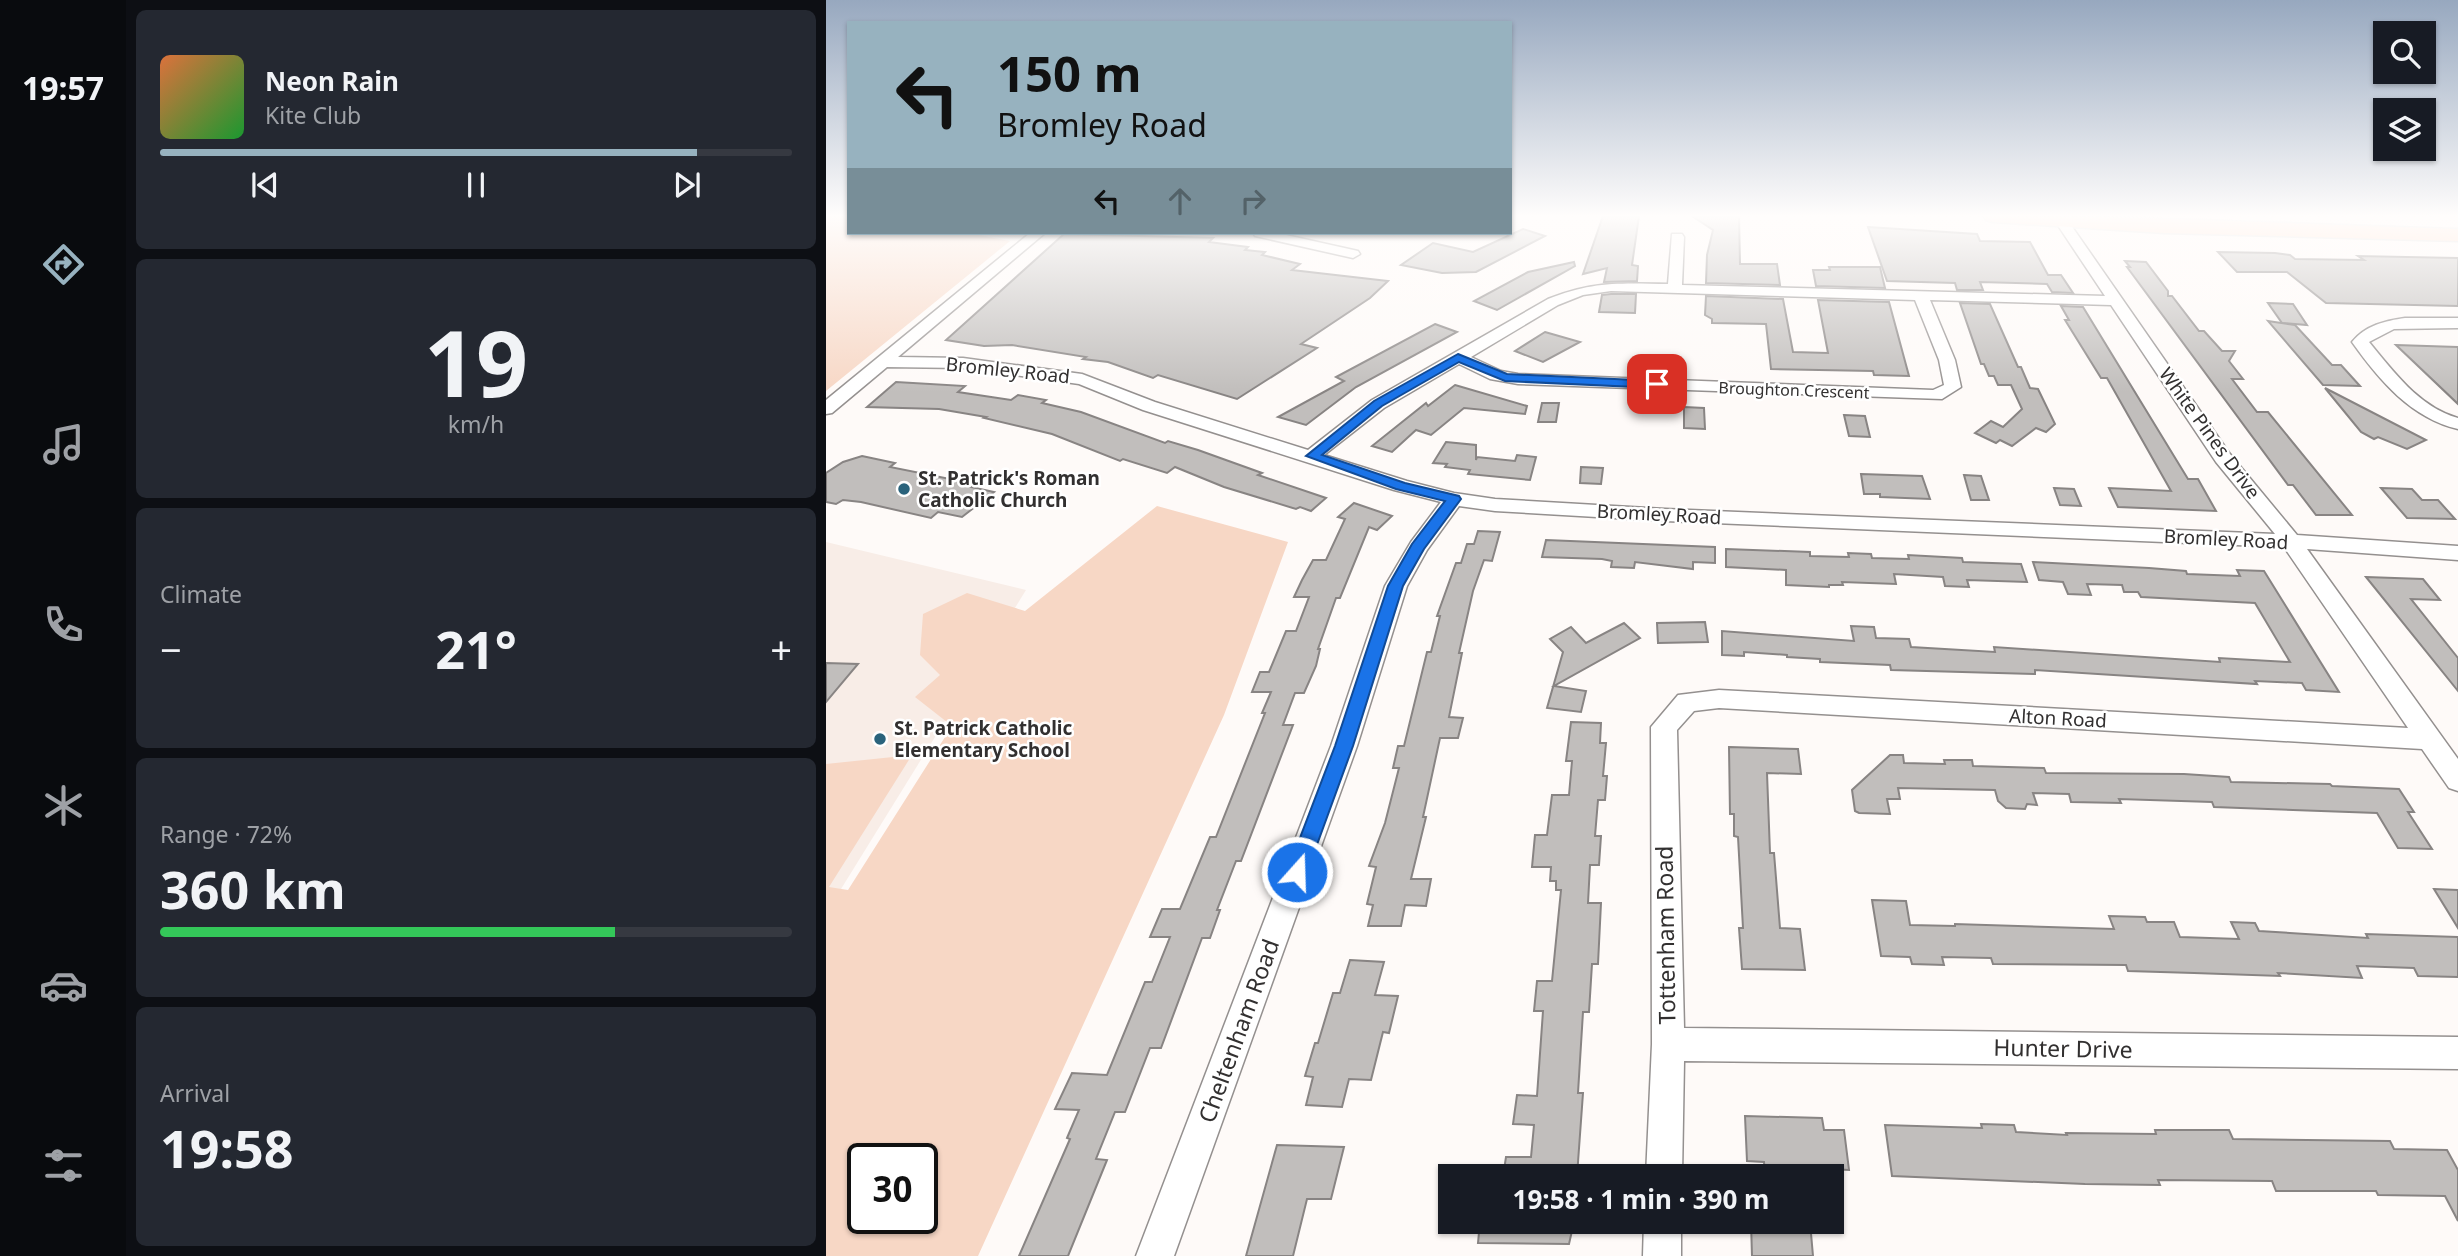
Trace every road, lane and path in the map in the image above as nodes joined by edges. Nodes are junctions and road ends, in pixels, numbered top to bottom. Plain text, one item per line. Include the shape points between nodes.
1 (987, 275) edge
2 (1676, 275) edge
3 (2098, 275) edge
4 (1675, 289) junction
5 (1921, 296) junction
6 (2116, 301) junction
7 (2458, 323) edge
8 (1458, 357) junction
9 (881, 362) junction
10 (826, 409) edge
11 (2458, 424) edge
12 (1312, 456) junction
13 (1454, 499) junction
14 (2291, 541) junction
15 (2458, 553) edge
16 (1687, 702) joint
17 (2429, 739) junction
18 (2458, 780) edge
19 (1668, 1044) junction
20 (2458, 1054) edge
21 (1664, 1164) edge
22 (1663, 1234) edge
23 (1155, 1256) edge
24 (1662, 1256) edge

1 - 9 street
2 - 4 street
3 - 6 street, White Pines Drive
4 - 5 street
4 - 8 street via 1598,287 1570,294
5 - 6 street
5 - 8 street, Broughton Crescent via 1953,387 1936,395 1518,379 1496,375
6 - 14 street, White Pines Drive via 2223,458
7 - 11 street via 2418,322 2370,330 2360,342 2404,393
8 - 12 street via 1378,404
9 - 10 street
9 - 12 street, Bromley Road via 963,363 1082,379 1149,406
12 - 13 street, Bromley Road
13 - 14 street, Bromley Road via 1665,515
13 - 23 street, Cheltenham Road via 1396,586 1344,746
14 - 15 street, Bromley Road
14 - 17 street, White Pines Drive
16 - 17 street, Alton Road via 1719,699
16 - 19 street, Tottenham Road via 1664,727
17 - 18 street, White Pines Drive
19 - 20 street, Hunter Drive
19 - 21 street, Tottenham Road
22 - 24 street

